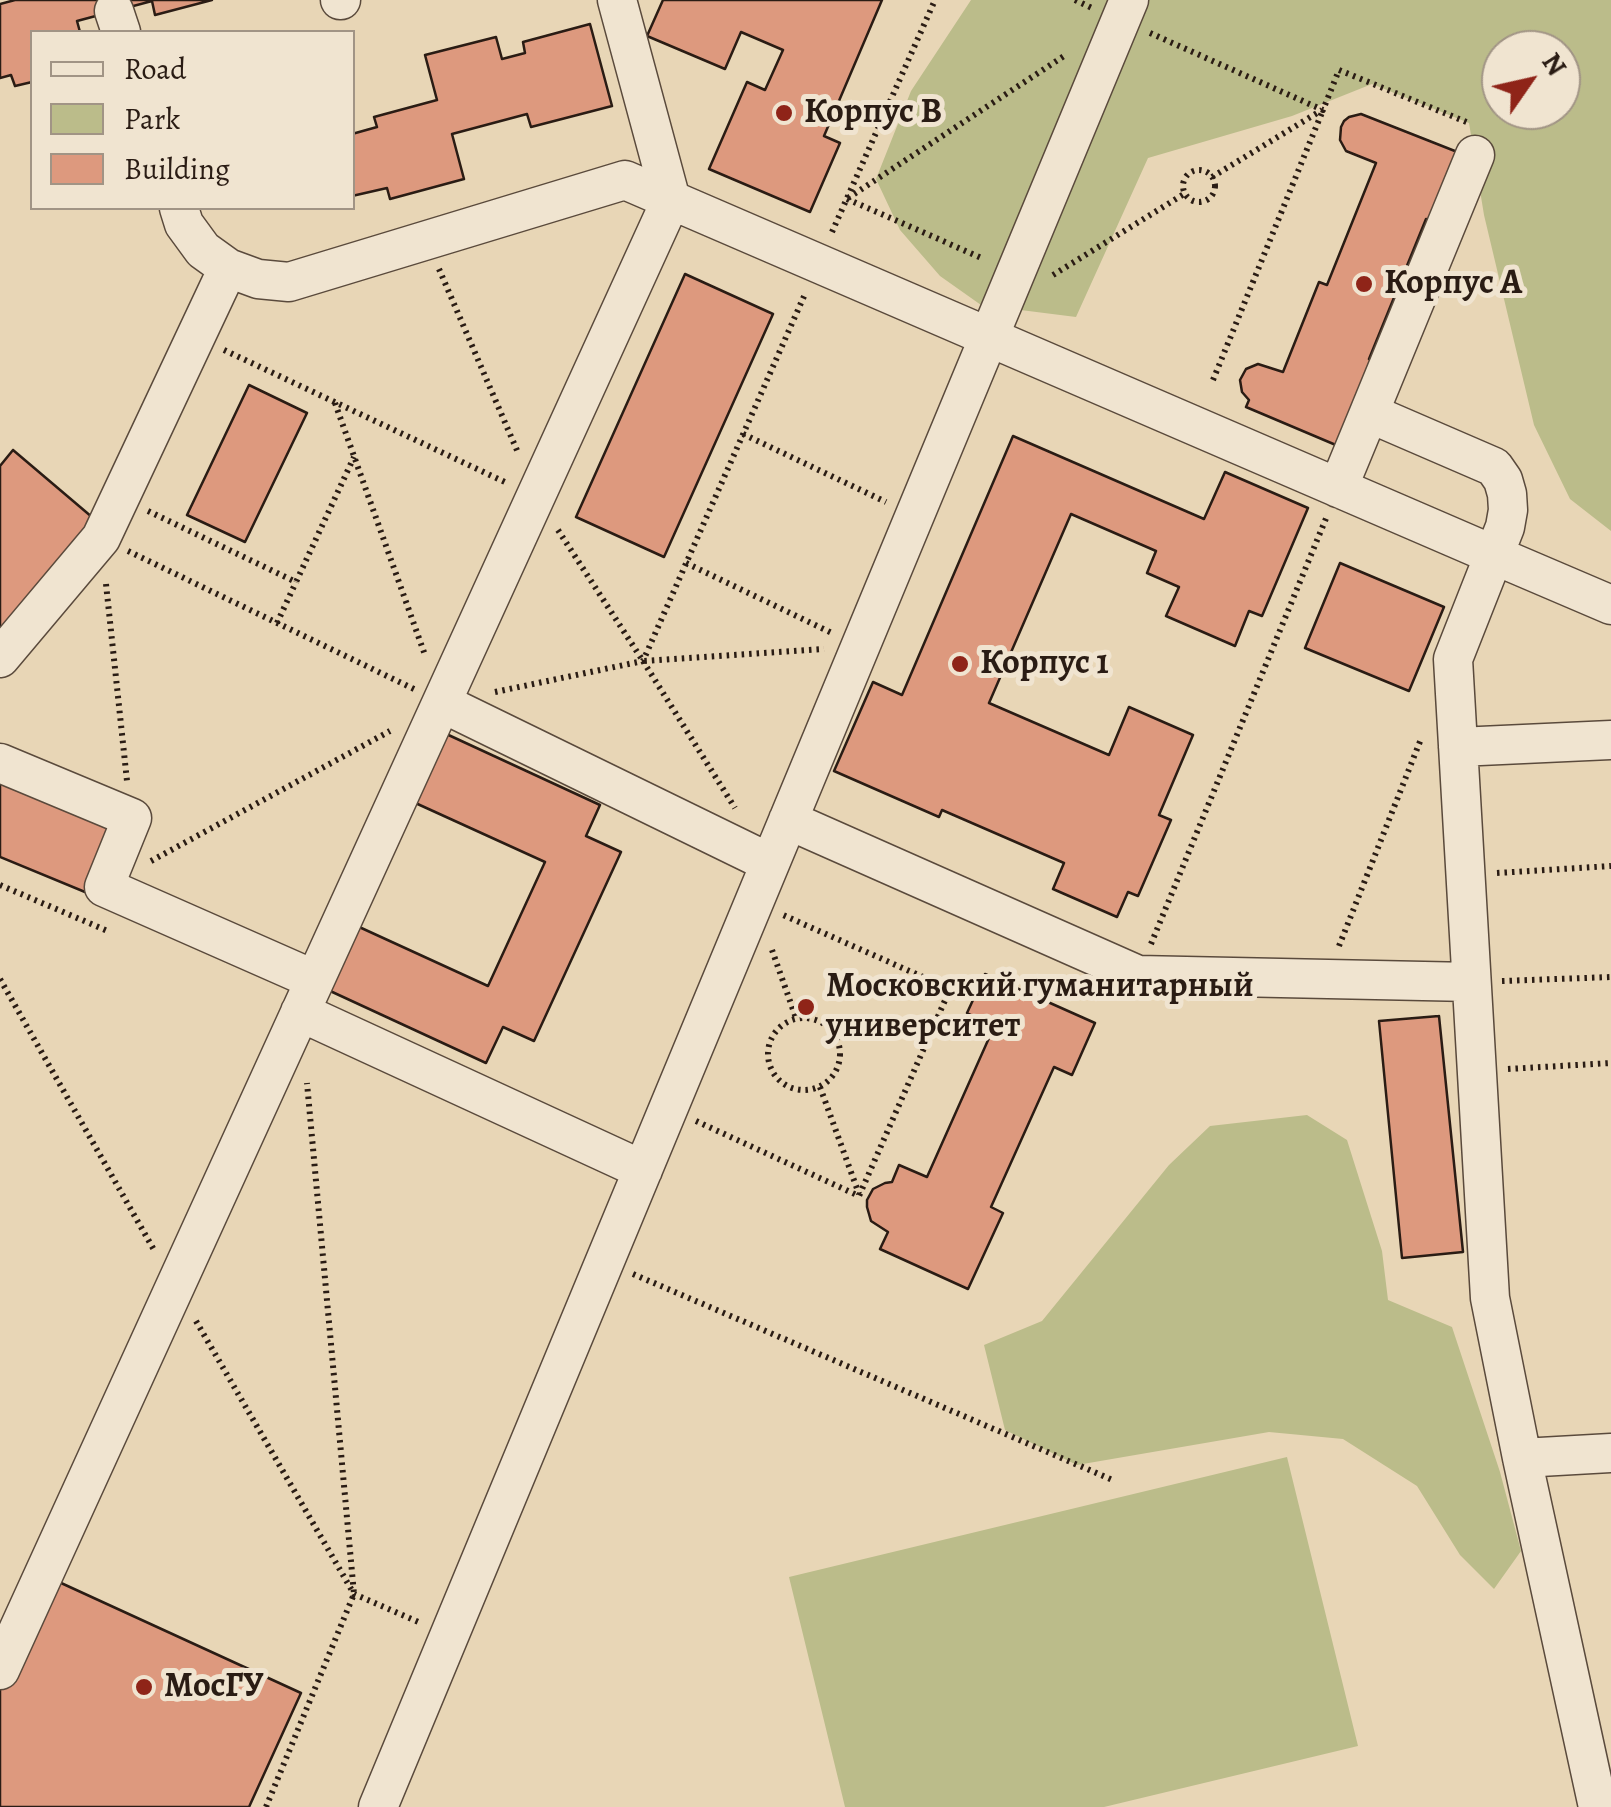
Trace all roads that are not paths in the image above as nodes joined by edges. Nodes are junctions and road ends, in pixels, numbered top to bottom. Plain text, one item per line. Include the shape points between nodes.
1 (616, 0) edge
2 (1136, 15) edge
3 (1475, 155) road end
4 (671, 200) junction
5 (180, 210) edge
6 (228, 268) junction
7 (989, 337) junction
8 (1369, 413) junction
9 (1338, 488) junction
10 (1494, 554) junction
11 (1611, 605) edge
12 (0, 658) edge
13 (442, 703) junction
14 (1441, 738) junction
15 (1611, 740) edge
16 (0, 763) edge
17 (788, 820) junction
18 (770, 863) junction
19 (1471, 982) junction
20 (308, 996) junction
21 (643, 1170) junction
22 (1611, 1453) edge
23 (1522, 1458) junction
24 (0, 1670) edge
25 (378, 1807) edge
26 (1598, 1807) edge

1 - 4 lane
2 - 7 lane
3 - 8 lane
4 - 6 lane via 625,180 290,282
4 - 7 lane
4 - 13 lane
5 - 6 lane via 203,250
6 - 12 lane via 101,538
7 - 9 lane
7 - 17 lane
8 - 9 lane
8 - 10 lane via 1494,467 1508,510
9 - 10 lane
10 - 11 lane
10 - 14 lane via 1453,659
13 - 18 lane
13 - 20 lane
14 - 15 lane
14 - 19 lane via 1466,875
16 - 20 lane via 132,818 104,886
17 - 18 lane
17 - 19 lane via 1138,974
18 - 21 lane
19 - 23 lane via 1490,1298
20 - 21 lane
20 - 24 lane
21 - 25 lane
22 - 23 lane
23 - 26 lane

